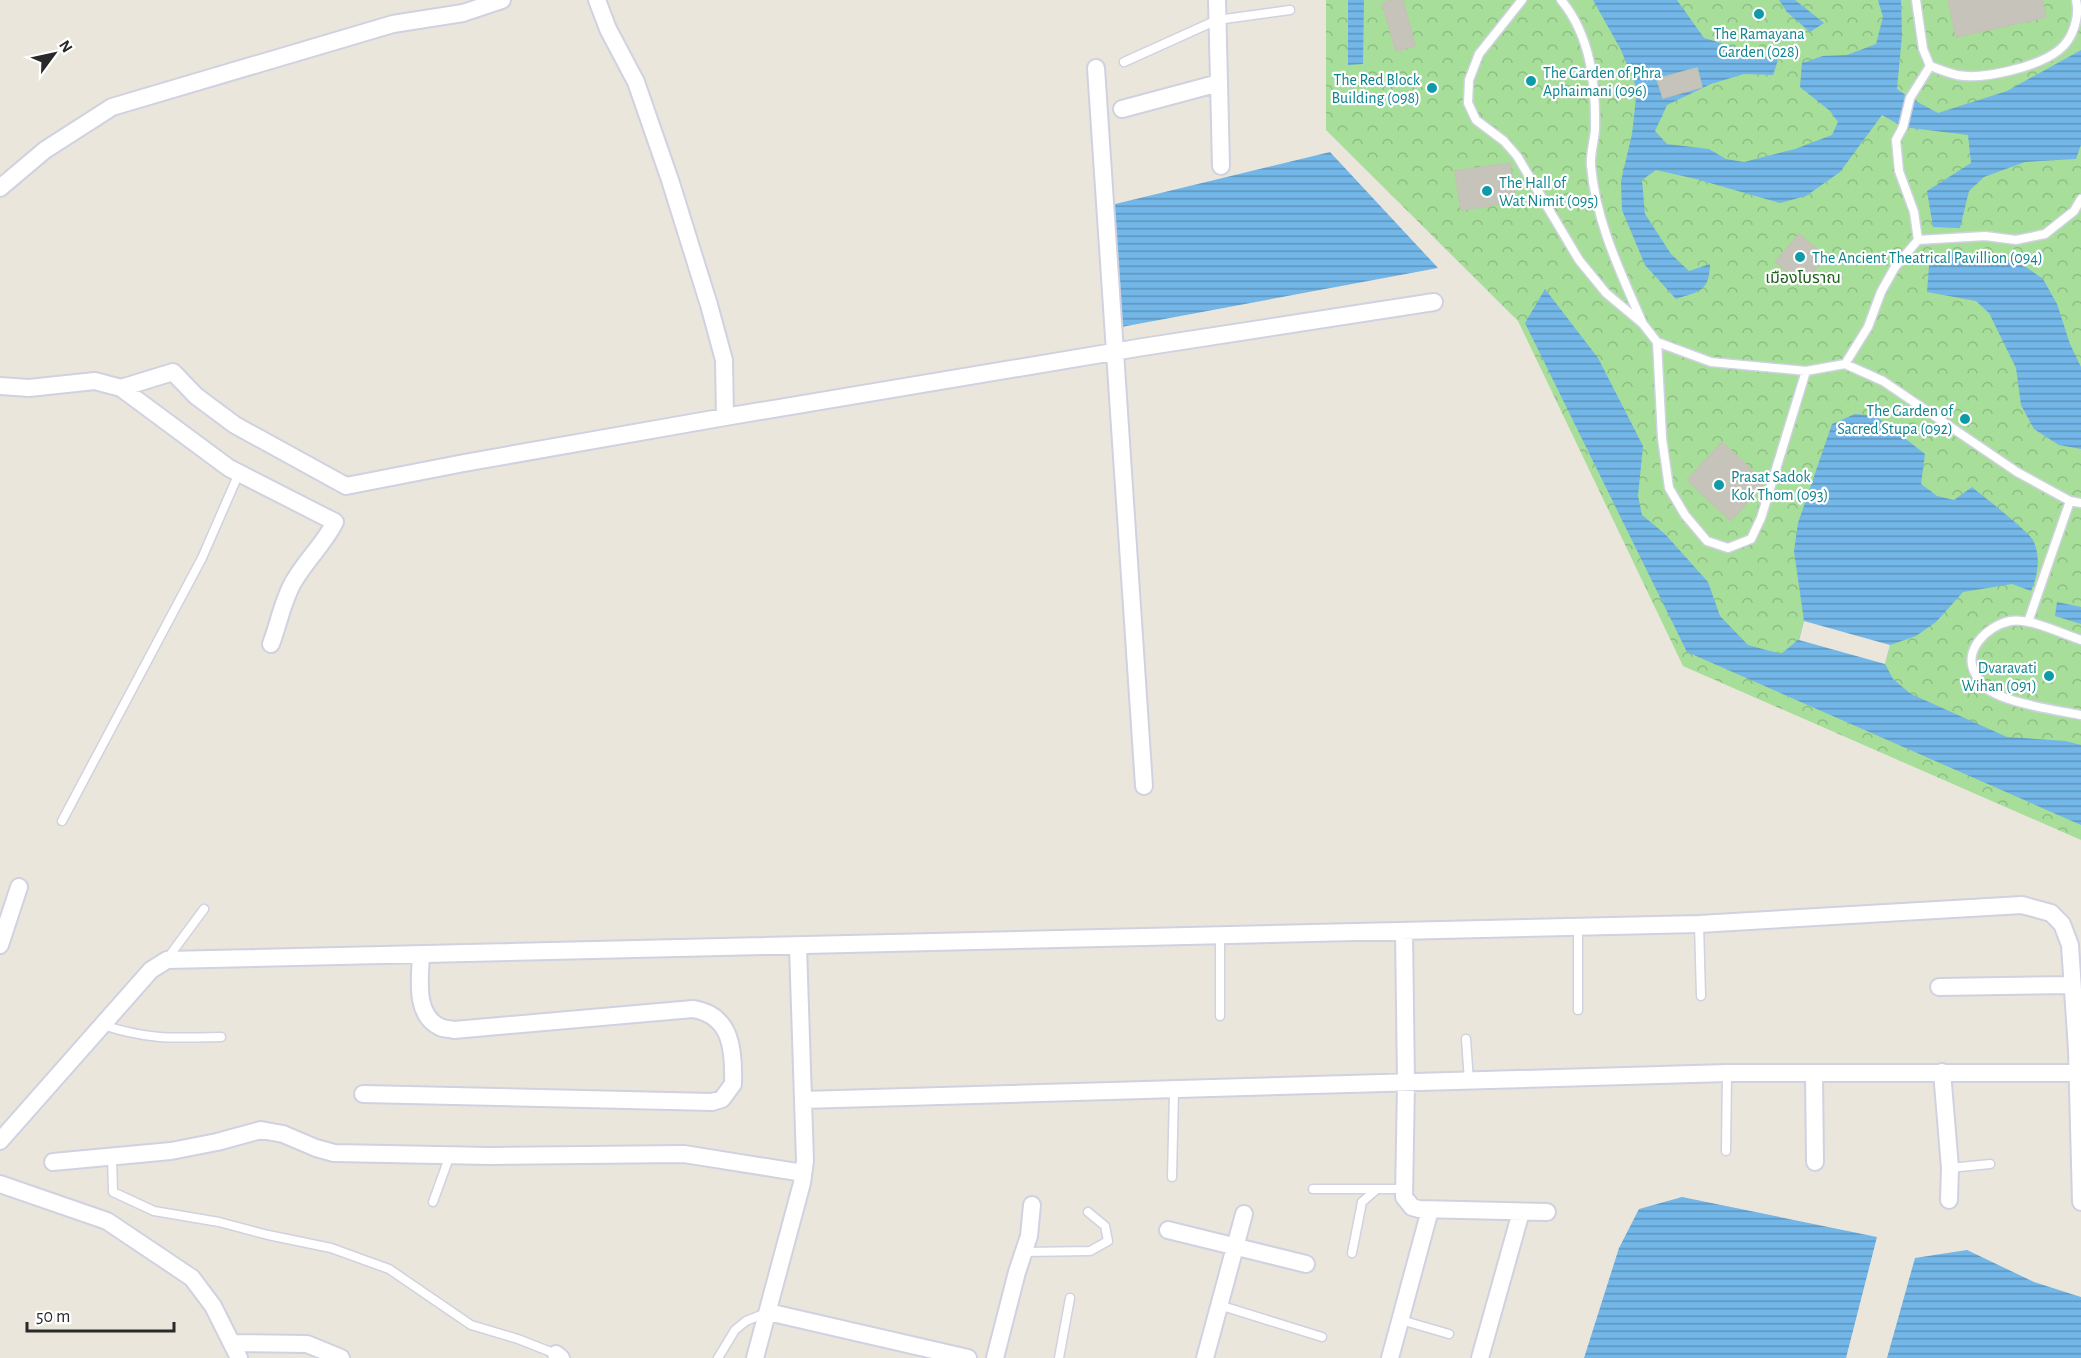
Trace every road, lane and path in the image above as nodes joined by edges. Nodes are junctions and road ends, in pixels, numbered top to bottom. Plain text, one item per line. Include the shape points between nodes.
1 (502, 0) edge
2 (597, 0) edge
3 (1217, 0) edge
4 (1522, 0) edge
5 (1561, 0) edge
6 (1916, 0) edge
7 (2076, 0) edge
8 (1290, 10) dead end
9 (2078, 19) edge
10 (1217, 20) junction
11 (1124, 62) dead end
12 (1930, 66) junction
13 (1096, 68) dead end
14 (1219, 83) junction
15 (1122, 109) dead end
16 (1221, 166) dead end
17 (0, 188) edge
18 (2081, 199) edge
19 (1918, 240) junction
20 (1434, 302) dead end
21 (1643, 324) junction
22 (1657, 342) junction
23 (1115, 352) junction
24 (1845, 364) junction
25 (1806, 371) junction
26 (0, 386) edge
27 (120, 388) junction
28 (725, 417) junction
29 (239, 473) junction
30 (2070, 501) junction
31 (2081, 503) edge
32 (2028, 622) junction
33 (2081, 640) edge
34 (271, 644) dead end
35 (2081, 715) edge
36 (1143, 786) dead end
37 (62, 821) dead end
38 (19, 887) dead end
39 (204, 909) dead end
40 (1699, 924) junction
41 (1578, 927) junction
42 (1404, 931) junction
43 (1220, 936) junction
44 (0, 945) edge
45 (798, 946) junction
46 (421, 955) junction
47 (167, 960) junction
48 (2072, 985) junction
49 (1939, 987) dead end
50 (1701, 996) dead end
51 (1578, 1010) dead end
52 (1220, 1016) dead end
53 (103, 1024) junction
54 (221, 1037) dead end
55 (1466, 1039) dead end
56 (2079, 1050) edge
57 (1942, 1072) junction
58 (1727, 1073) junction
59 (2077, 1073) junction
60 (1814, 1075) junction
61 (1469, 1081) junction
62 (1406, 1083) junction
63 (1174, 1091) junction
64 (363, 1094) dead end
65 (803, 1100) junction
66 (0, 1141) edge
67 (1726, 1151) dead end
68 (450, 1155) junction
69 (112, 1157) junction
70 (53, 1162) dead end
71 (1815, 1162) dead end
72 (1990, 1164) dead end
73 (1950, 1168) junction
74 (803, 1173) junction
75 (1172, 1177) dead end
76 (0, 1184) edge
77 (1403, 1189) junction
78 (1949, 1200) dead end
79 (433, 1202) dead end
80 (2081, 1202) edge
81 (1032, 1205) dead end
82 (1431, 1210) junction
83 (1088, 1212) dead end
84 (1521, 1212) junction
85 (1547, 1212) dead end
86 (1244, 1214) dead end
87 (1168, 1230) dead end
88 (1235, 1248) junction
89 (1023, 1252) junction
90 (1352, 1253) dead end
91 (1306, 1264) dead end
92 (1070, 1298) dead end
93 (1219, 1305) junction
94 (768, 1312) junction
95 (1401, 1320) junction
96 (1449, 1334) dead end
97 (1322, 1336) dead end
98 (235, 1351) edge
99 (934, 1354) edge
100 (559, 1356) edge
101 (341, 1358) edge
102 (718, 1358) edge
103 (755, 1358) edge
104 (968, 1358) edge
105 (995, 1358) edge
106 (1059, 1358) edge
107 (1205, 1358) edge
108 (1390, 1358) edge
109 (1480, 1358) edge

1 - 17 street via 463,12 393,24 112,107 45,150
2 - 28 street via 636,82 709,305 724,360
3 - 10 street
4 - 21 lane via 1479,54 1469,80 1468,103 1476,120 1517,156 1579,260 1606,293
5 - 21 lane via 1589,54 1595,94 1591,164 1608,244
6 - 12 lane via 1923,49
7 - 9 lane
8 - 10 lane
9 - 12 lane via 2059,50 2028,66 1993,75 1957,75
10 - 11 lane
10 - 14 street
12 - 19 lane via 1910,98 1896,140 1899,171 1914,212
13 - 23 street
14 - 15 street
14 - 16 street
18 - 19 lane via 2074,212 2045,234 2016,240 1985,236
19 - 24 lane via 1895,267 1868,327
20 - 23 street
21 - 22 lane
22 - 25 lane via 1711,362
22 - 25 lane via 1669,488 1707,541 1728,548 1751,539 1761,518
23 - 28 street
23 - 36 street
24 - 25 lane
24 - 30 lane via 1883,381 2017,472
26 - 27 street via 29,388 95,381
27 - 28 street via 173,372 195,396 235,425 345,486
27 - 29 street
29 - 34 street via 335,522 292,584
29 - 37 lane via 201,558
30 - 31 lane
30 - 32 lane
32 - 33 lane
32 - 35 lane via 2010,621 1987,632 1972,649 1972,669 1982,686 2004,697
38 - 44 street
39 - 47 lane
40 - 41 street
40 - 48 street via 2022,905 2051,913 2062,924 2070,945
40 - 50 lane
41 - 42 street
41 - 51 lane
42 - 43 street
42 - 62 street
43 - 45 street
43 - 52 lane
45 - 46 street
45 - 65 street
46 - 47 street
46 - 64 street via 423,1008 440,1027 454,1030 705,1011 726,1032 733,1084 722,1099 712,1102
47 - 53 street via 151,970
48 - 49 street
48 - 56 street
53 - 54 lane via 151,1038
53 - 66 street
55 - 61 lane
56 - 59 street
57 - 59 street
57 - 60 street
57 - 73 street
58 - 60 street
58 - 61 street
58 - 67 lane
59 - 80 street
60 - 71 street
61 - 62 street
62 - 63 street
62 - 77 street
63 - 65 street
63 - 75 lane
65 - 74 street
68 - 69 street via 334,1153 261,1130 193,1147
68 - 74 street via 684,1154
68 - 79 lane
69 - 70 street
69 - 100 lane via 113,1192 154,1212 219,1222 331,1248 389,1269 471,1325
72 - 73 lane
73 - 78 street
74 - 94 street
76 - 98 street via 106,1221 192,1278 213,1306
77 - 82 street via 1412,1207
77 - 90 lane via 1313,1189 1377,1189 1362,1202
81 - 89 street
82 - 84 street
82 - 95 street
83 - 89 lane via 1105,1226 1108,1241 1090,1251
84 - 85 street
84 - 109 street
86 - 88 street
87 - 88 street
88 - 91 street
88 - 93 street
89 - 105 street
92 - 106 lane
93 - 97 lane
93 - 107 street
94 - 99 street
94 - 102 lane via 735,1330
94 - 103 street
95 - 96 lane
95 - 108 street
98 - 101 street via 307,1344
99 - 104 street

